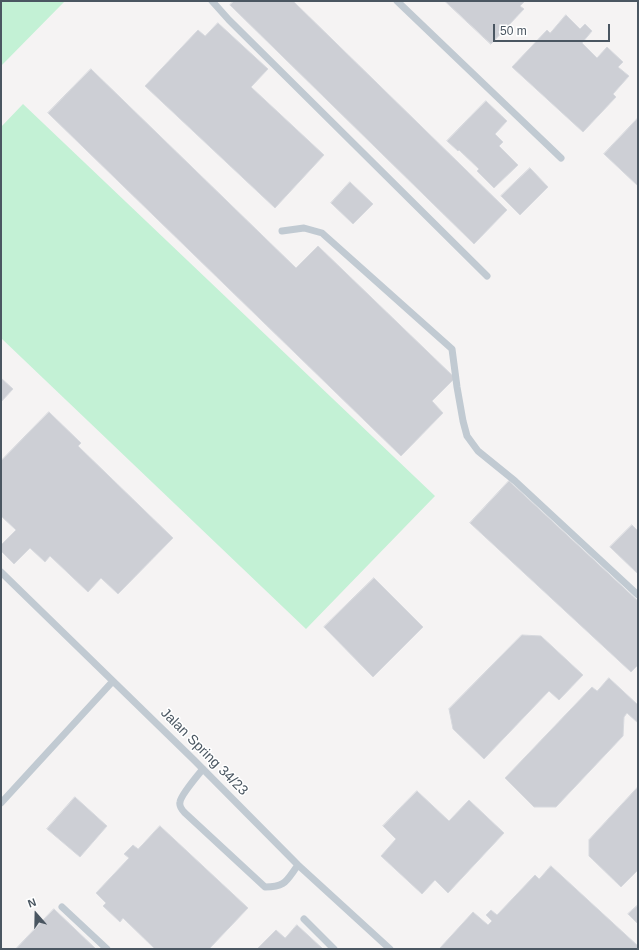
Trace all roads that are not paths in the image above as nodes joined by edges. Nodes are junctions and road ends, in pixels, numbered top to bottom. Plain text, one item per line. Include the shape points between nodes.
1 (212, 1) edge
2 (397, 1) edge
3 (561, 158) dead end
4 (282, 231) dead end
5 (487, 276) dead end
6 (1, 572) edge
7 (638, 596) edge
8 (113, 681) junction
9 (203, 769) junction
10 (1, 803) edge
11 (298, 865) junction
12 (62, 906) dead end
13 (304, 919) dead end
14 (107, 949) edge
15 (334, 949) edge
16 (390, 949) edge

1 - 5 lane
2 - 3 lane
4 - 7 lane via 304,228 322,233 452,349 463,421 467,436 478,451 515,481
6 - 8 lane, Jalan Spring 34/23
8 - 9 lane, Jalan Spring 34/23
8 - 10 lane
9 - 11 lane, Jalan Spring 34/23
9 - 11 lane via 179,803 185,813 265,887 276,887 286,882
11 - 16 lane, Jalan Spring 34/23
12 - 14 lane
13 - 15 lane

